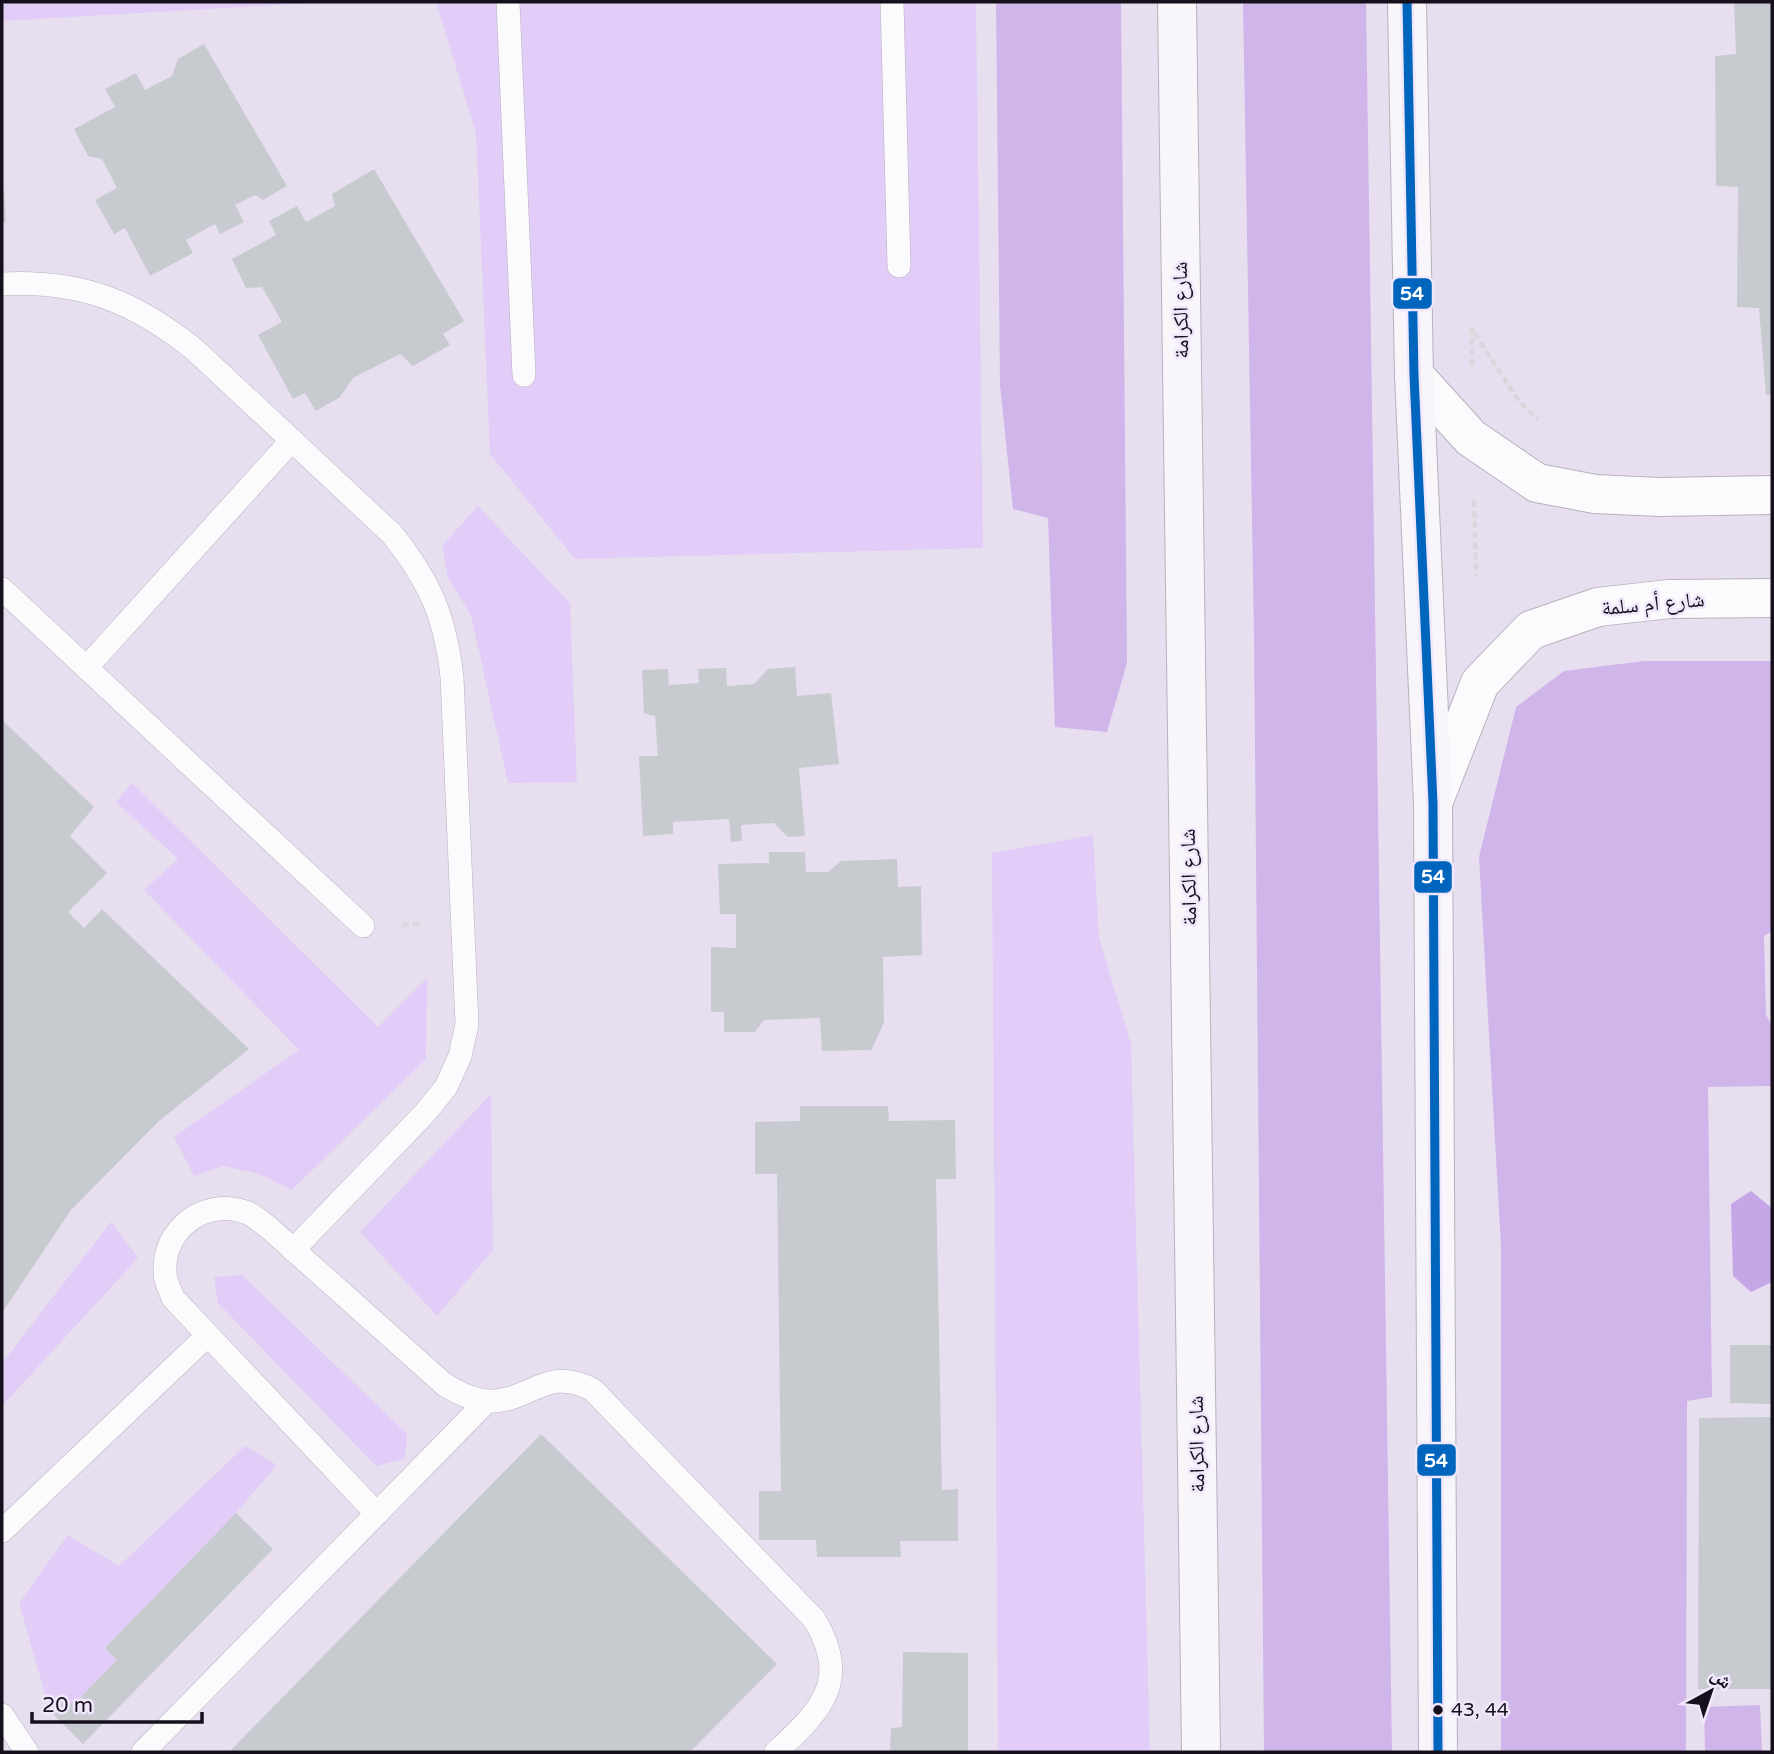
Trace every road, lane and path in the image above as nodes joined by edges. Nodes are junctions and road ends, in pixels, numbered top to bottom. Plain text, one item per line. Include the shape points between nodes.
1 (508, 2) edge
2 (892, 2) edge
3 (1177, 2) edge
4 (1407, 2) edge
5 (899, 266) dead end
6 (2, 284) edge
7 (524, 375) dead end
8 (1414, 375) junction
9 (292, 440) junction
10 (1772, 495) edge
11 (2, 589) edge
12 (1772, 598) edge
13 (86, 667) junction
14 (1433, 803) junction
15 (464, 923) junction
16 (363, 926) joint
17 (293, 1250) junction
18 (208, 1335) junction
19 (487, 1401) junction
20 (377, 1514) junction
21 (2, 1531) edge
22 (2, 1715) edge
23 (27, 1752) edge
24 (143, 1752) edge
25 (776, 1752) edge
26 (1201, 1752) edge
27 (1438, 1752) edge

1 - 7 lane
2 - 5 lane
3 - 26 main road, شارع الكرامة
4 - 8 main road
6 - 9 lane via 61,285 133,308 195,350
8 - 10 street via 1471,438 1537,483 1608,495
8 - 14 main road
9 - 13 lane
9 - 15 lane via 392,534 412,559 441,615 452,677
11 - 13 lane
12 - 14 street, شارع أم سلمة via 1669,599 1598,607 1531,630 1480,683
13 - 16 lane
14 - 27 main road
15 - 16 path
15 - 17 lane via 467,1024 446,1087
17 - 18 lane via 247,1212 223,1208 199,1213 179,1228 167,1250 165,1274 173,1298
17 - 19 lane via 445,1385
18 - 20 lane
18 - 21 lane
19 - 20 lane
19 - 25 lane via 563,1380 593,1391 814,1619 826,1639 831,1662 829,1686 820,1707
20 - 24 lane
22 - 23 lane

